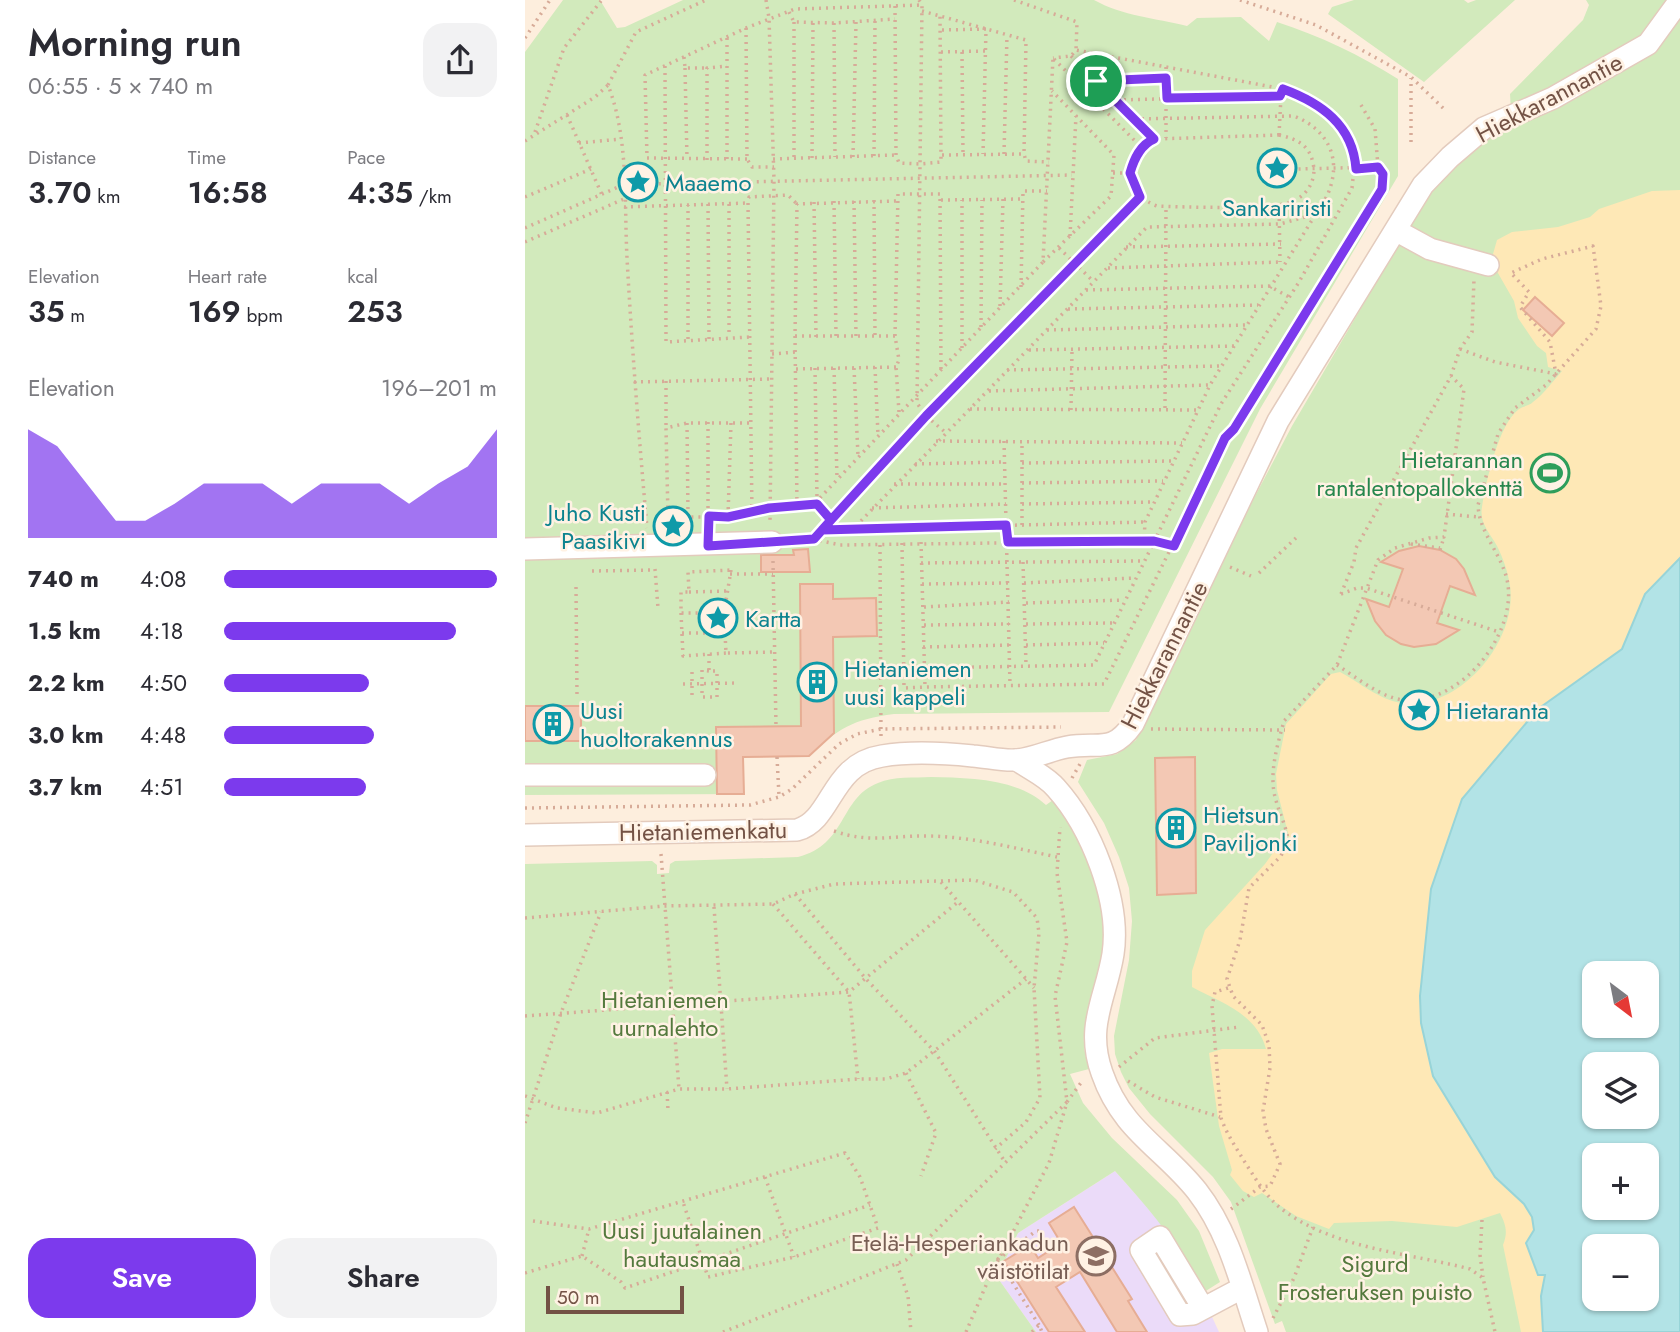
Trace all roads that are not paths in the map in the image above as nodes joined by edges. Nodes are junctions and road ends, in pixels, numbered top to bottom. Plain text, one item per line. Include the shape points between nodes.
1 (1680, 0) edge
2 (1397, 231) junction
3 (1480, 262) road end
4 (772, 542) road end
5 (525, 549) edge
6 (1017, 760) junction
7 (525, 775) edge
8 (705, 775) dead end
9 (525, 835) edge
10 (1242, 1288) junction
11 (1197, 1318) edge
12 (1264, 1328) edge

1 - 2 street, Hiekkarannantie via 1648,44 1553,98 1484,128 1423,185
2 - 3 street via 1430,249
2 - 6 street, Hiekkarannantie via 1278,421 1122,740
4 - 5 street
6 - 9 street, Hietaniemenkatu via 945,753 881,756 859,764 843,777 811,823 797,830
6 - 10 street via 1058,790 1087,832 1105,883 1114,951 1096,1015 1094,1075 1137,1133 1196,1189 1216,1219
7 - 8 street
10 - 11 street
10 - 12 street

